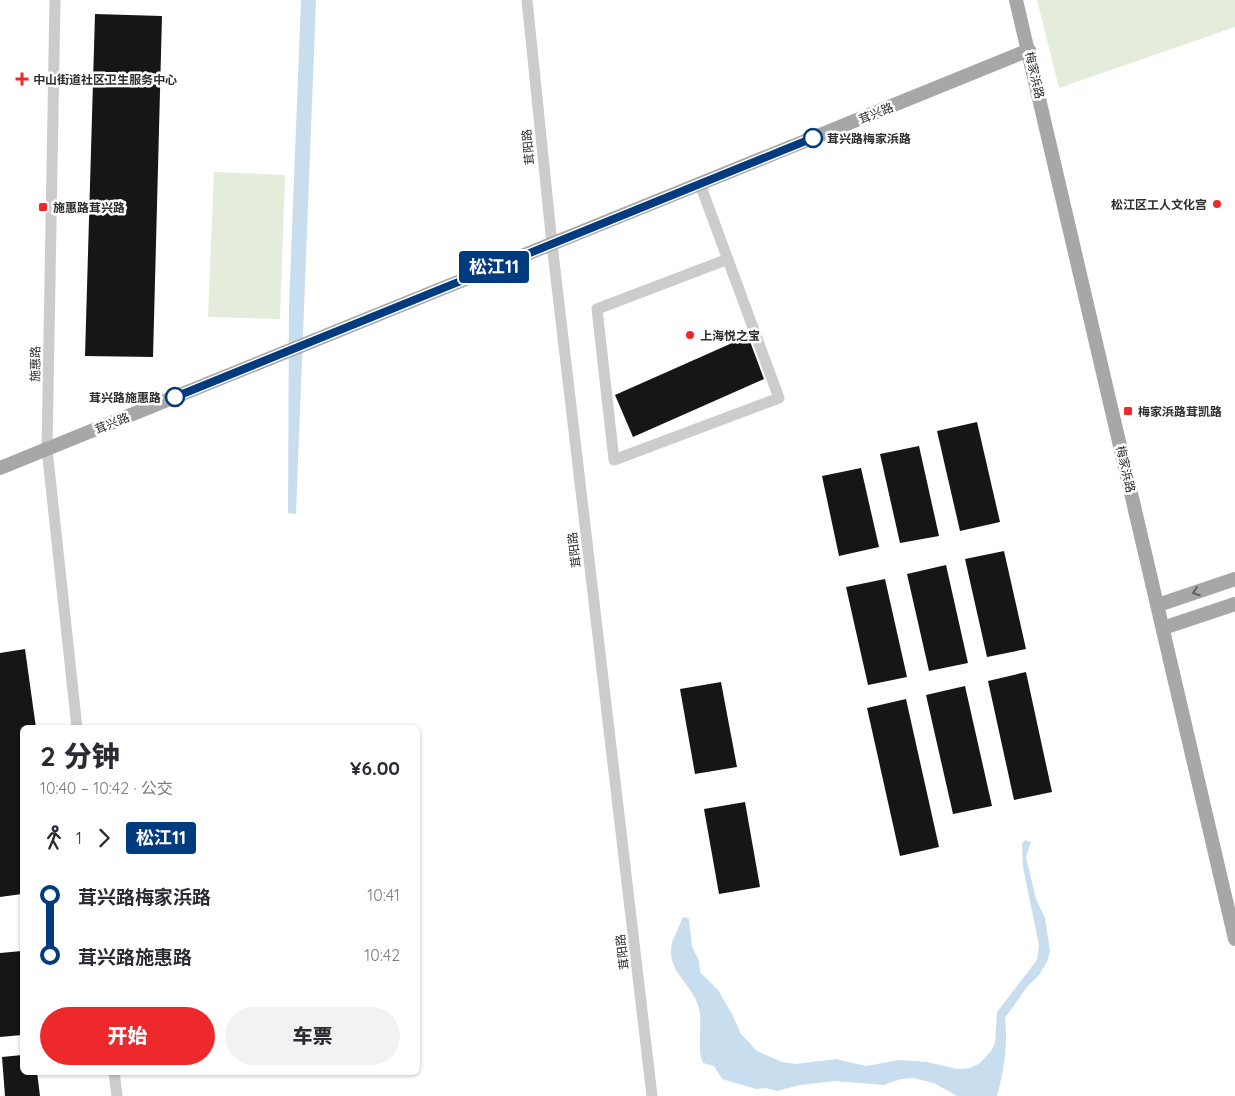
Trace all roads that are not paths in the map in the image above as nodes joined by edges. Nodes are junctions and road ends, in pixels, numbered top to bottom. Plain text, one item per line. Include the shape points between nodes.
1 (55, 0) edge
2 (527, 0) edge
3 (1016, 0) edge
4 (1029, 50) junction
5 (700, 184) junction
6 (552, 244) junction
7 (728, 259) junction
8 (47, 449) junction
9 (0, 468) edge
10 (1235, 579) edge
11 (1235, 604) edge
12 (1158, 606) junction
13 (1163, 628) junction
14 (77, 725) edge
15 (1235, 939) edge
16 (114, 1075) edge
17 (117, 1096) edge
18 (652, 1096) edge

1 - 8 street, 施惠路
2 - 6 street, 茸阳路
3 - 4 main road, 梅家浜路
4 - 5 main road, 茸兴路
4 - 12 main road, 梅家浜路
5 - 6 main road, 茸兴路
5 - 7 street
6 - 8 main road, 茸兴路
6 - 18 street, 茸阳路
7 - 7 street via 779,398 614,460 597,309
8 - 9 main road, 茸兴路
8 - 14 street, 施惠路
10 -> 12 main road
11 - 13 main road
12 - 13 main road, 梅家浜路
13 - 15 main road, 梅家浜路
16 - 17 street

